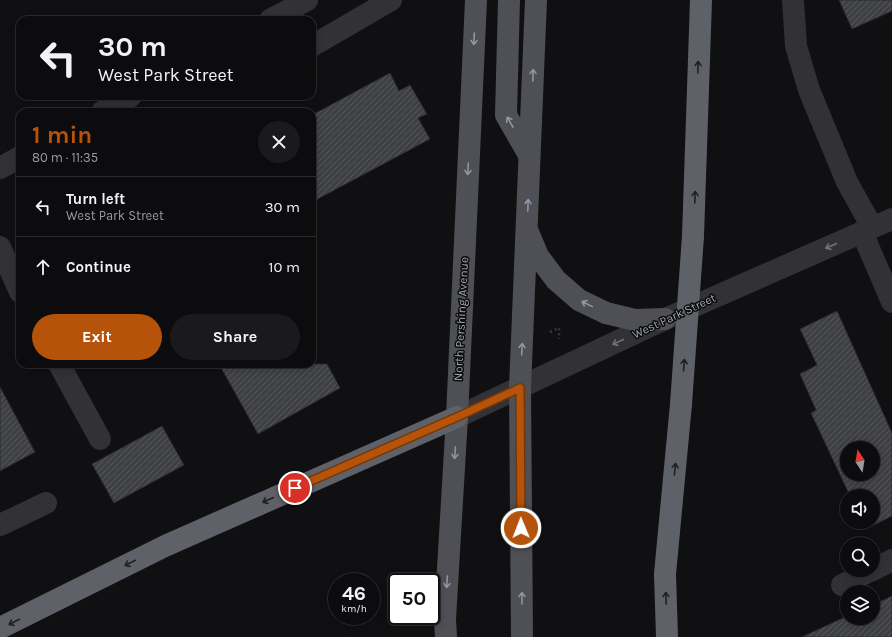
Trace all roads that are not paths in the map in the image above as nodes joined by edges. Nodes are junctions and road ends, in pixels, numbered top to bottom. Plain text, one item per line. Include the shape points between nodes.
1 (307, 0) edge
2 (391, 0) edge
3 (476, 0) edge
4 (509, 0) edge
5 (536, 0) edge
6 (700, 0) edge
7 (793, 0) edge
8 (277, 16) edge
9 (316, 44) edge
10 (124, 100) edge
11 (109, 108) edge
12 (530, 156) junction
13 (16, 159) edge
14 (0, 168) edge
15 (892, 219) edge
16 (527, 228) junction
17 (867, 230) junction
18 (0, 248) edge
19 (16, 283) edge
20 (892, 302) edge
21 (665, 319) junction
22 (61, 368) edge
23 (520, 388) junction
24 (457, 417) junction
25 (100, 439) dead end
26 (46, 503) dead end
27 (0, 525) edge
28 (892, 560) edge
29 (880, 566) edge
30 (859, 577) edge
31 (842, 585) dead end
32 (0, 628) edge
33 (446, 637) edge
34 (522, 637) edge
35 (667, 637) edge

1 - 8 street
2 - 9 street
3 -> 24 main road, North Pershing Avenue
12 -> 4 main road via 506,114
12 -> 5 main road
35 -> 6 highway, bridge via 665,574 693,236
7 - 17 street via 796,46 809,90
10 - 11 street
16 -> 12 main road
13 - 14 street
15 - 17 street, West Park Street
21 -> 16 main road via 635,320 606,313 579,300 556,280 538,256
23 -> 16 main road
17 - 20 street
17 -> 21 street, West Park Street
18 - 19 street
21 -> 23 street, West Park Street
22 - 25 street
23 - 24 street, West Park Street
34 -> 23 main road
24 -> 32 highway via 165,546
24 -> 33 main road, North Pershing Avenue
26 - 27 street
28 - 29 street
30 - 31 street

